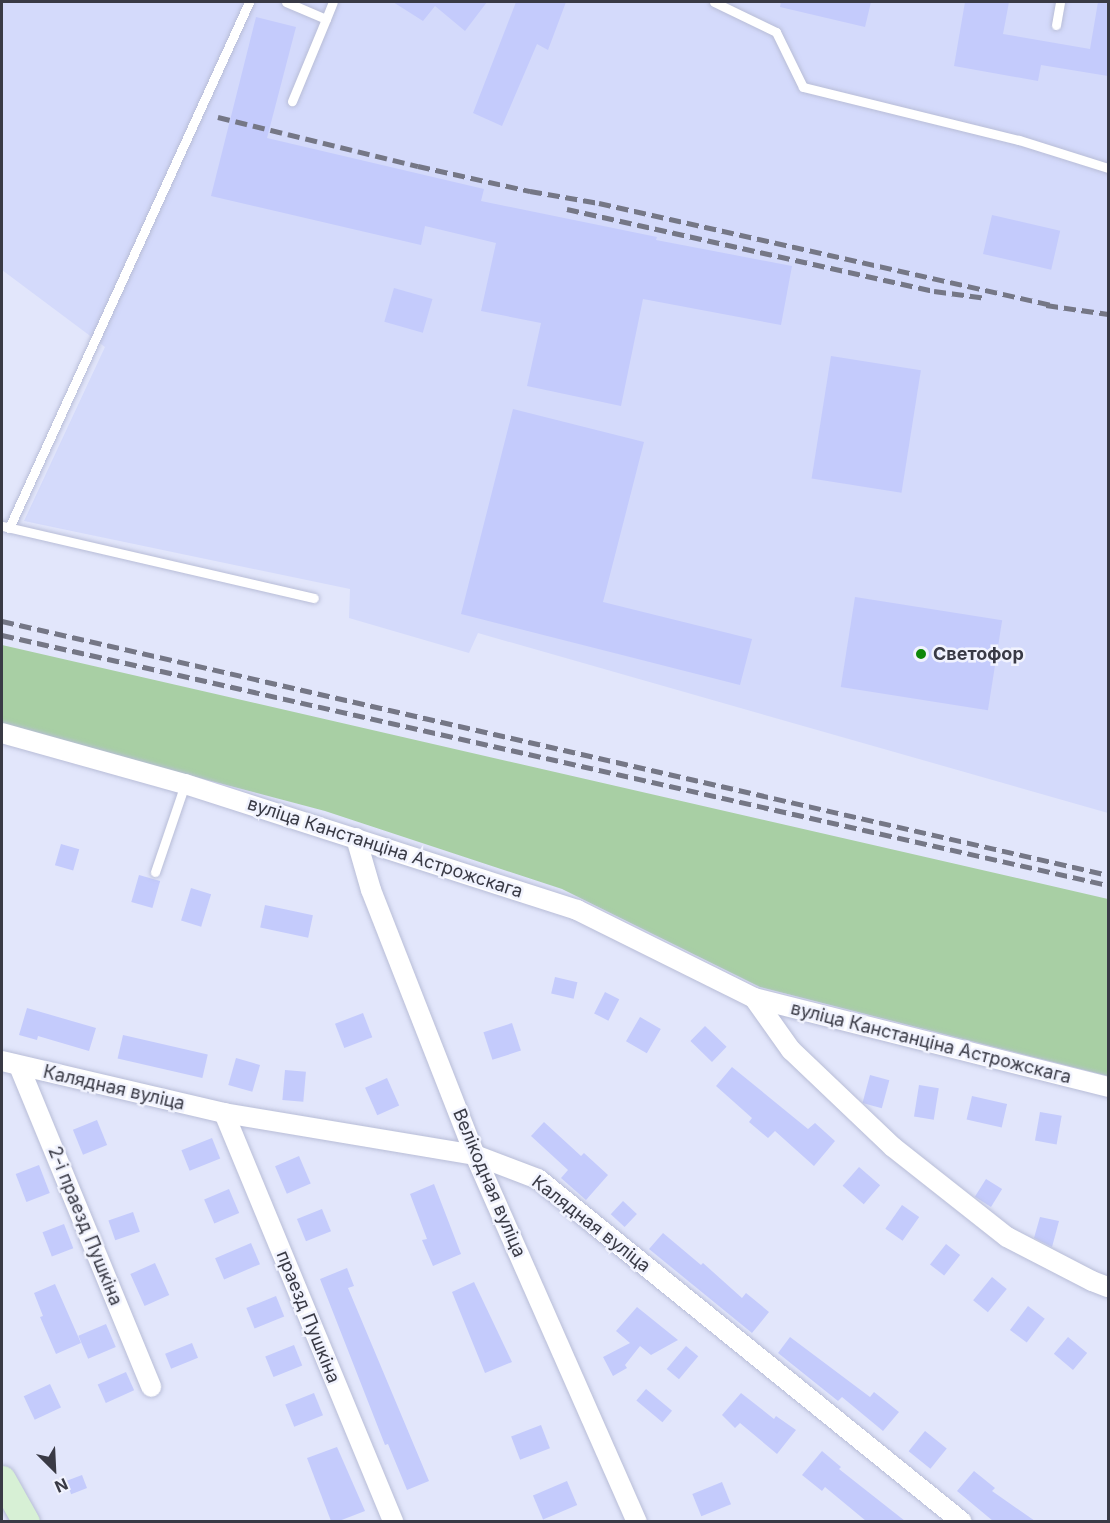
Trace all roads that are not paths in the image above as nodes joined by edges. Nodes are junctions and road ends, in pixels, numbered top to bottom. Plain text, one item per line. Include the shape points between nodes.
1 (249, 2) edge
2 (286, 2) edge
3 (333, 2) edge
4 (714, 2) edge
5 (1060, 2) edge
6 (326, 19) junction
7 (1056, 25) dead end
8 (292, 101) dead end
9 (1108, 168) edge
10 (5, 527) edge
11 (314, 598) dead end
12 (2, 733) edge
13 (185, 784) junction
14 (356, 838) junction
15 (155, 872) dead end
16 (754, 998) junction
17 (10, 1063) edge
18 (1108, 1087) edge
19 (224, 1113) junction
20 (475, 1155) junction
21 (1108, 1287) edge
22 (151, 1387) dead end
23 (2, 1479) edge
24 (26, 1521) edge
25 (393, 1521) edge
26 (637, 1521) edge
27 (962, 1521) edge

1 - 10 lane
2 - 6 lane
3 - 6 lane
4 - 9 lane via 776,32 803,87 1019,140
5 - 7 lane
6 - 8 lane
10 - 11 lane
12 - 13 street, вуліца Канстанціна Астрожскага
13 - 14 street, вуліца Канстанціна Астрожскага
13 - 15 lane
14 - 16 street, вуліца Канстанціна Астрожскага via 578,910
14 - 20 street, Велікодная вуліца via 371,890
16 - 18 street, вуліца Канстанціна Астрожскага
16 - 21 street, вуліца Канстанціна Астрожскага via 791,1050 893,1147 1007,1237
17 - 19 street, Калядная вуліца
17 - 22 street, 2-і праезд Пушкіна
19 - 20 street, Калядная вуліца
19 - 25 street, праезд Пушкіна
20 - 26 street, Велікодная вуліца
20 - 27 street, Калядная вуліца via 538,1179
23 - 24 street

